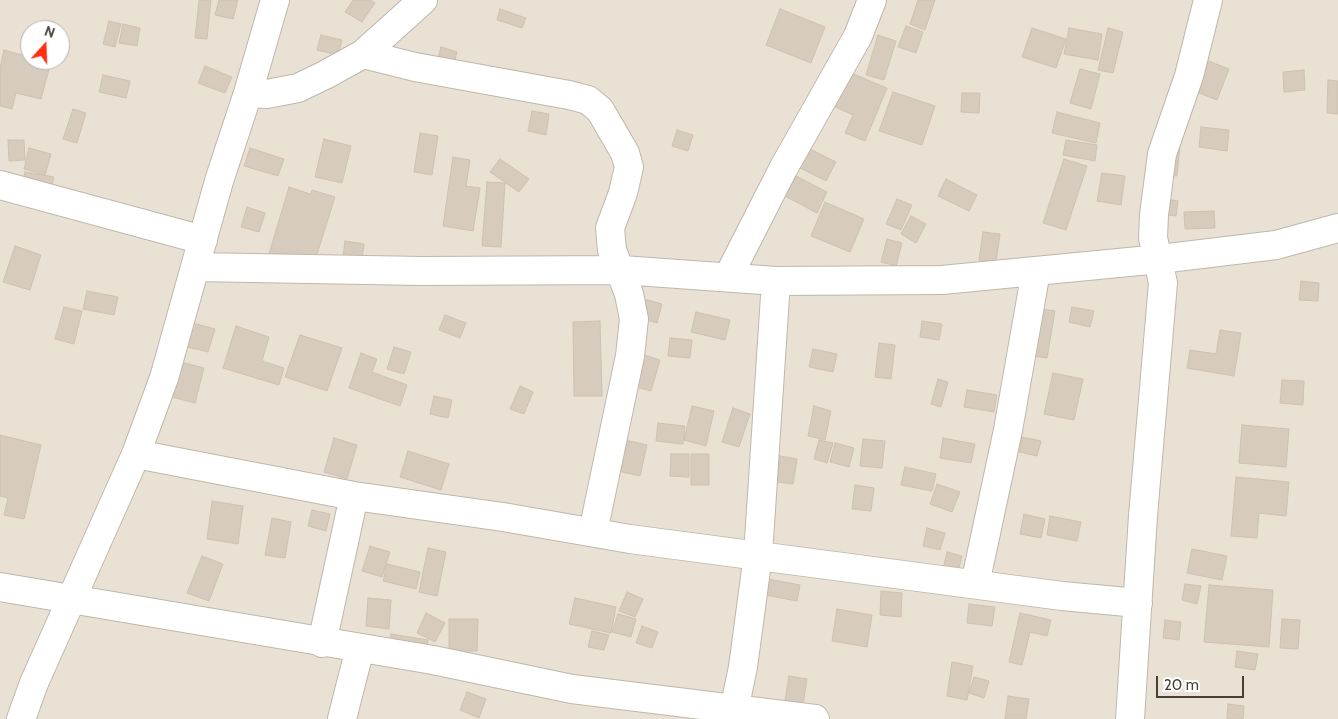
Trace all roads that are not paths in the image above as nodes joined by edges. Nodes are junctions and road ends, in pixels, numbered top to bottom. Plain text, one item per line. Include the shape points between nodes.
1 (275, 0) edge
2 (423, 0) edge
3 (872, 0) edge
4 (1208, 0) edge
5 (363, 54) junction
6 (248, 93) junction
7 (0, 185) edge
8 (1338, 228) edge
9 (203, 240) junction
10 (1160, 259) junction
11 (196, 267) junction
12 (622, 270) junction
13 (1036, 271) junction
14 (728, 277) junction
15 (776, 281) junction
16 (136, 454) junction
17 (354, 496) junction
18 (593, 532) junction
19 (758, 555) junction
20 (975, 584) junction
21 (0, 587) edge
22 (72, 598) junction
23 (1138, 603) junction
24 (322, 643) junction
25 (360, 648) junction
26 (734, 710) junction
27 (21, 719) edge
28 (342, 719) edge
29 (815, 719) edge
30 (1130, 719) edge

1 - 6 street
2 - 5 street
3 - 14 street via 858,36 783,169
4 - 10 street via 1189,76 1162,154 1153,238
5 - 6 street via 298,88 267,94
5 - 12 street via 415,67 569,94 588,100 600,110 625,153 629,168 610,228 612,250
6 - 9 street
7 - 9 street
8 - 10 street via 1276,245
9 - 11 street
10 - 13 street
10 - 23 street via 1163,283
11 - 12 street
11 - 16 street via 164,378
12 - 14 street
12 - 18 street via 634,319 630,356
13 - 15 street via 942,280
13 - 20 street via 1008,430
14 - 15 street
15 - 19 street
16 - 17 street
16 - 22 street
17 - 18 street
17 - 24 street
18 - 19 street
19 - 20 street
19 - 26 street
20 - 23 street
21 - 22 street
22 - 24 street
22 - 27 street
23 - 30 street
24 - 25 street
25 - 26 street via 572,689
25 - 28 street
26 - 29 street

